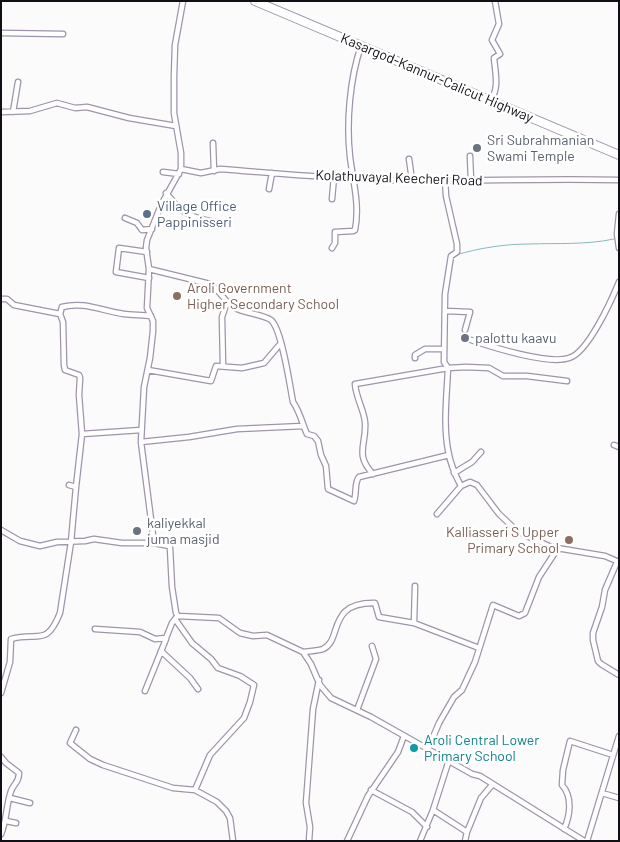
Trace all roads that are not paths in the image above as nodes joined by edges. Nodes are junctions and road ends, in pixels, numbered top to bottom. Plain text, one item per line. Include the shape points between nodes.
1 (183, 1) edge
2 (255, 1) edge
3 (495, 1) edge
4 (1, 33) edge
5 (63, 34) dead end
6 (362, 46) junction
7 (18, 82) dead end
8 (490, 100) junction
9 (1, 112) edge
10 (13, 112) junction
11 (176, 126) junction
12 (213, 143) dead end
13 (470, 156) dead end
14 (619, 156) edge
15 (409, 159) dead end
16 (214, 170) junction
17 (163, 172) dead end
18 (180, 172) junction
19 (272, 173) junction
20 (334, 177) junction
21 (354, 178) junction
22 (412, 180) junction
23 (445, 180) junction
24 (619, 180) edge
25 (471, 181) junction
26 (269, 189) dead end
27 (166, 193) junction
28 (332, 199) dead end
29 (619, 214) edge
30 (126, 218) dead end
31 (227, 224) dead end
32 (152, 229) junction
33 (332, 248) dead end
34 (619, 248) edge
35 (147, 252) junction
36 (149, 269) junction
37 (149, 278) junction
38 (619, 282) edge
39 (1, 299) edge
40 (227, 302) junction
41 (446, 310) junction
42 (60, 314) junction
43 (151, 316) junction
44 (465, 330) dead end
45 (471, 340) dead end
46 (281, 343) junction
47 (444, 349) junction
48 (415, 358) dead end
49 (223, 366) junction
50 (448, 368) junction
51 (148, 370) junction
52 (567, 381) dead end
53 (303, 426) junction
54 (141, 430) junction
55 (82, 434) junction
56 (141, 442) junction
57 (481, 452) dead end
58 (449, 455) junction
59 (454, 473) junction
60 (374, 474) junction
61 (69, 485) dead end
62 (461, 486) junction
63 (76, 487) junction
64 (437, 514) dead end
65 (1, 530) edge
66 (71, 542) junction
67 (154, 542) junction
68 (558, 548) junction
69 (618, 562) edge
70 (415, 586) dead end
71 (176, 618) junction
72 (414, 623) junction
73 (95, 629) dead end
74 (166, 638) junction
75 (372, 646) dead end
76 (479, 648) junction
77 (161, 651) junction
78 (304, 652) junction
79 (619, 675) edge
80 (319, 680) junction
81 (198, 689) dead end
82 (145, 691) dead end
83 (1, 693) edge
84 (358, 710) junction
85 (76, 730) dead end
86 (404, 736) junction
87 (619, 736) edge
88 (428, 749) junction
89 (613, 755) junction
90 (1, 757) edge
91 (449, 760) junction
92 (492, 785) junction
93 (195, 790) junction
94 (371, 790) junction
95 (602, 793) junction
96 (619, 798) edge
97 (9, 800) junction
98 (1, 803) edge
99 (30, 803) dead end
100 (433, 810) junction
101 (6, 821) junction
102 (16, 823) dead end
103 (427, 827) junction
104 (564, 829) junction
105 (467, 832) junction
106 (1, 834) edge
107 (233, 841) edge
108 (309, 841) edge
109 (347, 841) edge
110 (420, 841) edge
111 (465, 841) edge
112 (585, 841) edge

1 - 11 street via 174,76
2 - 6 highway, Kasargod-Kannur-Calicut Highway
3 - 8 street via 499,24 492,40 500,54 494,58 496,76
4 - 5 street
6 - 8 highway, Kasargod-Kannur-Calicut Highway
6 - 21 street via 351,84 350,156
7 - 10 street
8 - 14 highway, Kasargod-Kannur-Calicut Highway
9 - 10 street
10 - 11 street via 57,103
11 - 18 street via 181,153
12 - 16 street
13 - 25 street
15 - 22 street
16 - 18 street, Kolathuvayal Keecheri Road
16 - 19 street, Kolathuvayal Keecheri Road
17 - 18 street, Kolathuvayal Keecheri Road
18 - 27 street
19 - 20 street, Kolathuvayal Keecheri Road
19 - 26 street
20 - 21 street, Kolathuvayal Keecheri Road
20 - 28 street
21 - 22 street, Kolathuvayal Keecheri Road
21 - 33 street via 355,230 335,232
22 - 23 street, Kolathuvayal Keecheri Road
23 - 25 street, Kolathuvayal Keecheri Road
23 - 41 street via 457,244 457,252 450,259
24 - 25 street, Kolathuvayal Keecheri Road
27 - 31 street via 186,213
27 - 32 street
29 - 34 street
30 - 32 street via 137,223 142,230
32 - 35 street via 147,240
35 - 36 street
35 - 37 street via 119,248 116,272
36 - 37 street
36 - 40 street via 210,284
37 - 43 street via 147,308
38 - 45 street via 587,344 570,358 510,352
39 - 42 street via 7,299 14,306
40 - 46 street via 235,308 271,320
40 - 49 street via 222,317
41 - 44 street via 470,312
41 - 47 street
42 - 43 street via 62,307 85,305 123,314
42 - 55 street via 65,370 80,378
43 - 51 street via 153,331
46 - 49 street via 264,363 242,368
46 - 53 street via 293,402
47 - 48 street via 425,349
47 - 50 street via 444,362
49 - 51 street via 216,366 211,381
50 - 52 street via 489,368 503,376
50 - 58 street via 446,428
50 - 60 street via 355,384 365,421 362,454
51 - 54 street
53 - 56 street via 237,429
53 - 60 street via 307,434 318,441 326,466 328,490 354,501 356,480
54 - 55 street
54 - 56 street
55 - 63 street
56 - 67 street
57 - 59 street
58 - 59 street
58 - 60 street
59 - 62 street
61 - 63 street
62 - 64 street
62 - 68 street via 470,482 477,485 516,530
63 - 66 street
65 - 66 street via 20,541 40,546
66 - 67 street
66 - 83 street via 56,623 41,637 11,639 10,662
67 - 71 street via 170,548
68 - 69 street via 605,556
68 - 76 street via 540,576 525,613 519,616 492,605
69 - 79 street via 605,590 593,640 598,661
70 - 72 street
71 - 74 street
71 - 78 street via 220,618 240,633 267,636
71 - 93 street via 192,643 218,668 254,685 244,718 210,755
72 - 76 street
72 - 78 street via 379,617 375,603 363,602 341,615 332,640 324,648
73 - 74 street via 140,632
74 - 77 street
75 - 84 street via 376,659
76 - 88 street via 462,690 454,697 439,723
77 - 81 street
77 - 82 street
78 - 80 street
80 - 84 street via 331,698
80 - 108 street via 313,709 306,803
84 - 86 street
85 - 93 street via 70,743 90,759 173,788
86 - 88 street
86 - 94 street via 398,752
87 - 89 street
88 - 91 street
89 - 95 street
89 - 104 street via 570,741 563,770 562,785 569,795
90 - 97 street via 19,773
91 - 92 street
91 - 100 street
92 - 104 street
92 - 105 street via 481,798
93 - 107 street via 226,810
94 - 103 street via 412,812
94 - 109 street
95 - 96 street
95 - 112 street
97 - 98 street
97 - 99 street
97 - 101 street
100 - 103 street
100 - 105 street
101 - 102 street
101 - 106 street
103 - 110 street
104 - 112 street
105 - 111 street

